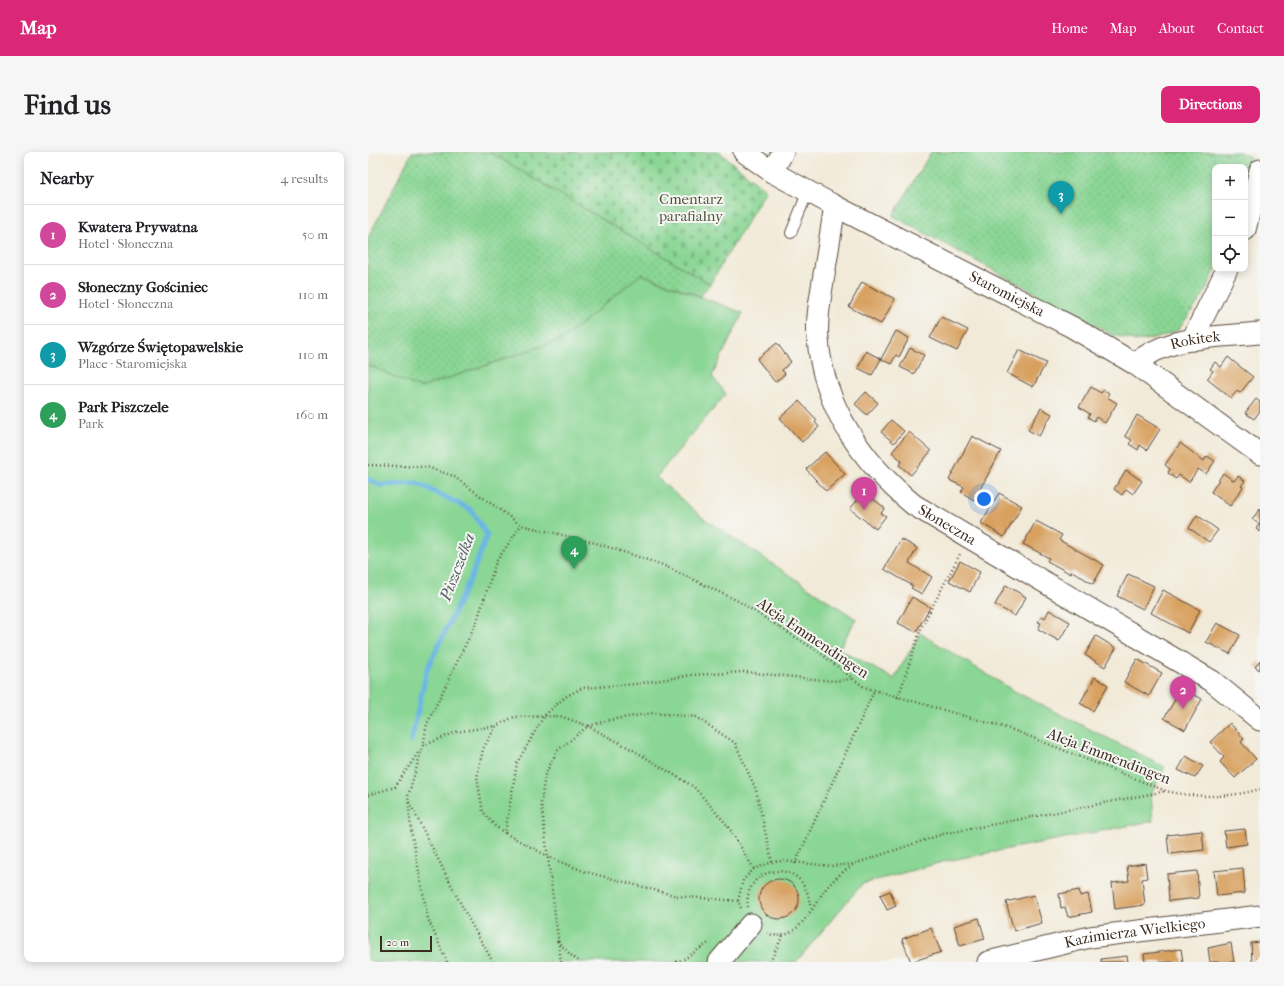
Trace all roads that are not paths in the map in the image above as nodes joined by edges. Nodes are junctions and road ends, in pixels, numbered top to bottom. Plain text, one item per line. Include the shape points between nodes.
1 (744, 152) edge
2 (783, 152) edge
3 (1260, 170) edge
4 (772, 172) junction
5 (808, 192) junction
6 (835, 206) junction
7 (1248, 218) edge
8 (791, 233) dead end
9 (1226, 272) edge
10 (1260, 333) edge
11 (1192, 340) junction
12 (1135, 364) junction
13 (1260, 454) edge
14 (1260, 720) edge
15 (1260, 916) edge
16 (752, 924) road end
17 (719, 962) edge
18 (988, 962) edge

1 - 4 street, Staromiejska
2 - 4 street
3 - 7 street
4 - 5 street, Staromiejska
5 - 6 street, Staromiejska
5 - 8 lane
6 - 12 street, Staromiejska via 1072,326
6 - 14 street, Słoneczna via 818,311 821,363 832,399 846,429 889,484 914,505 1212,681
9 - 11 street
10 - 11 street, Rokitek
11 - 12 street, Rokitek via 1164,345
12 - 13 street, Staromiejska
15 - 18 street, Kazimierza Wielkiego via 1090,937
16 - 17 street

